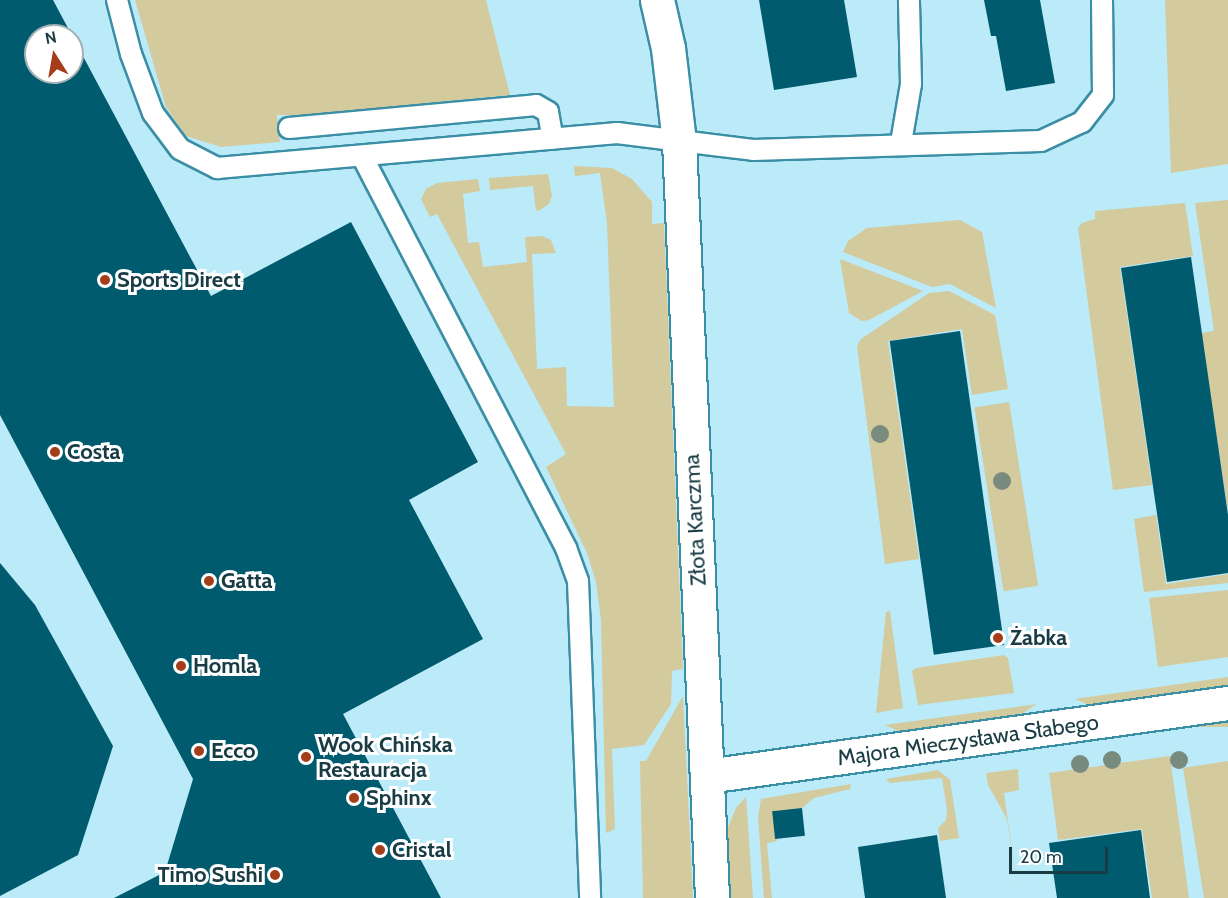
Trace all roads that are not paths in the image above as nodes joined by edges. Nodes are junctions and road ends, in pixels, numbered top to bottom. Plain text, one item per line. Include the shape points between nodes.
1 (117, 0) edge
2 (657, 0) edge
3 (909, 0) edge
4 (1102, 0) edge
5 (289, 128) dead end
6 (553, 139) junction
7 (679, 141) junction
8 (901, 143) junction
9 (363, 158) junction
10 (1228, 703) edge
11 (707, 776) junction
12 (590, 898) edge
13 (712, 898) edge

1 - 9 lane via 131,54 153,113 180,149 217,168
2 - 7 street, Złota Karczma via 668,48
3 - 8 lane via 911,84
4 - 8 lane via 1103,95 1082,122 1041,141
5 - 6 lane via 537,105 548,111
6 - 7 lane via 618,133
6 - 9 lane
7 - 8 lane via 753,150
7 - 11 street, Złota Karczma
9 - 12 lane via 566,548 578,581
10 - 11 street, Majora Mieczysława Słabego
11 - 13 street, Złota Karczma

